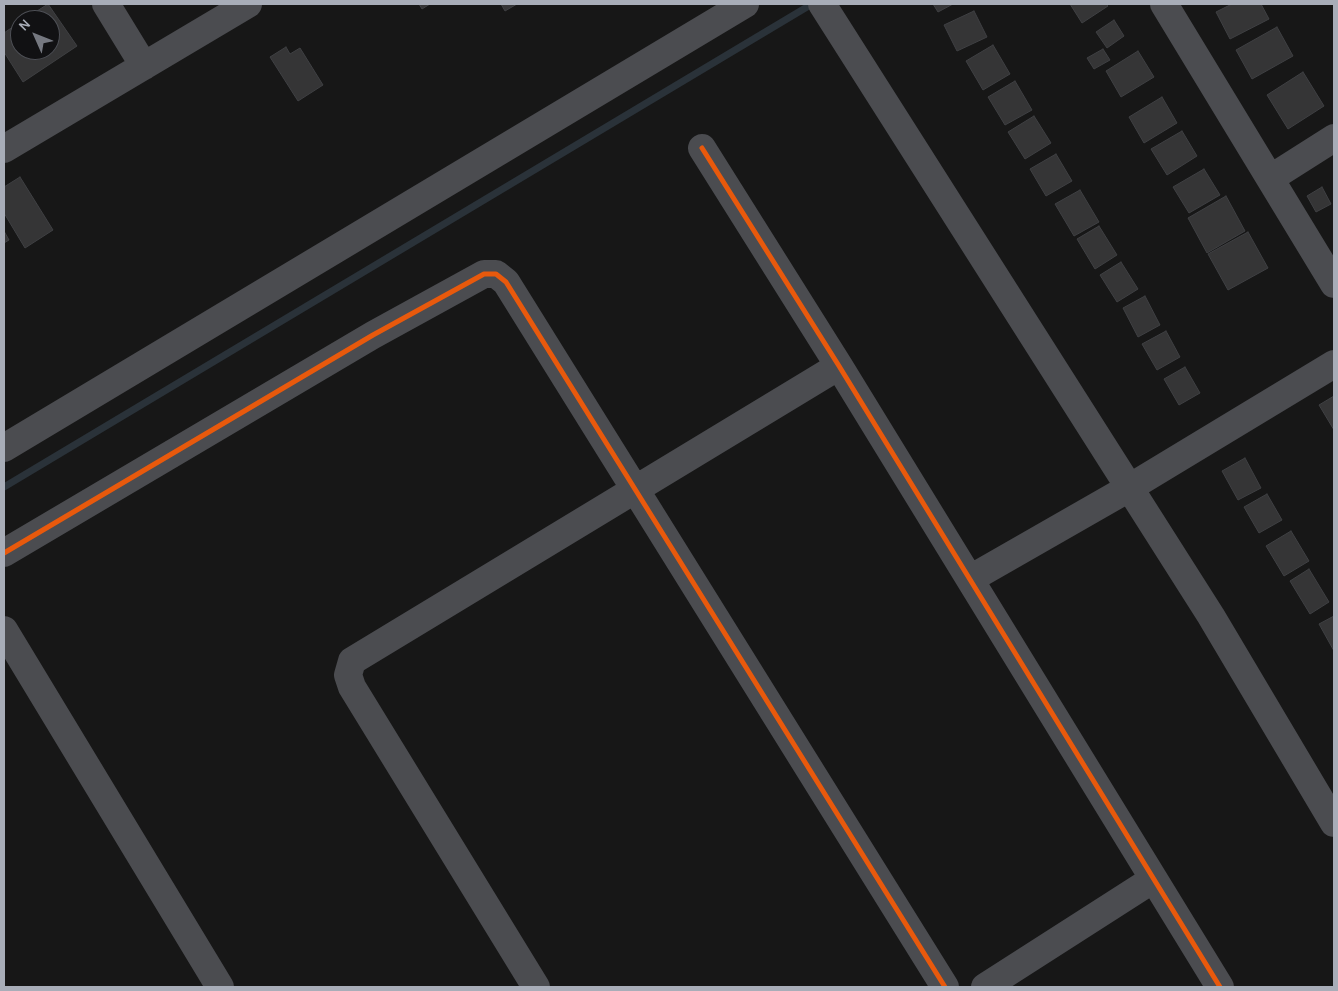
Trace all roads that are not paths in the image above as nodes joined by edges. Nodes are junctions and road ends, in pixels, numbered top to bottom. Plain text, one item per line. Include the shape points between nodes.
1 (106, 4) edge
2 (248, 4) edge
3 (745, 4) edge
4 (822, 4) edge
5 (1164, 4) edge
6 (144, 66) junction
7 (1334, 138) edge
8 (702, 148) dead end
9 (4, 149) edge
10 (1270, 178) junction
11 (1334, 284) edge
12 (1334, 364) edge
13 (839, 366) junction
14 (4, 448) edge
15 (1129, 488) junction
16 (635, 490) junction
17 (4, 553) edge
18 (970, 579) junction
19 (4, 630) edge
20 (1334, 823) edge
21 (1152, 880) junction
22 (220, 987) edge
23 (536, 987) edge
24 (945, 987) edge
25 (985, 987) edge
26 (1220, 987) edge

1 - 6 street
2 - 6 street
3 - 14 street
4 - 15 street
5 - 10 street
6 - 9 street
7 - 10 street
8 - 13 street
10 - 11 street
12 - 15 street
13 - 16 street
13 - 18 street
15 - 18 street
15 - 20 street via 1211,616
16 - 17 street via 506,282 496,274 484,274 373,335
16 - 23 street via 352,661 348,675 352,687
16 - 24 street
18 - 21 street
19 - 22 street
21 - 25 street
21 - 26 street

